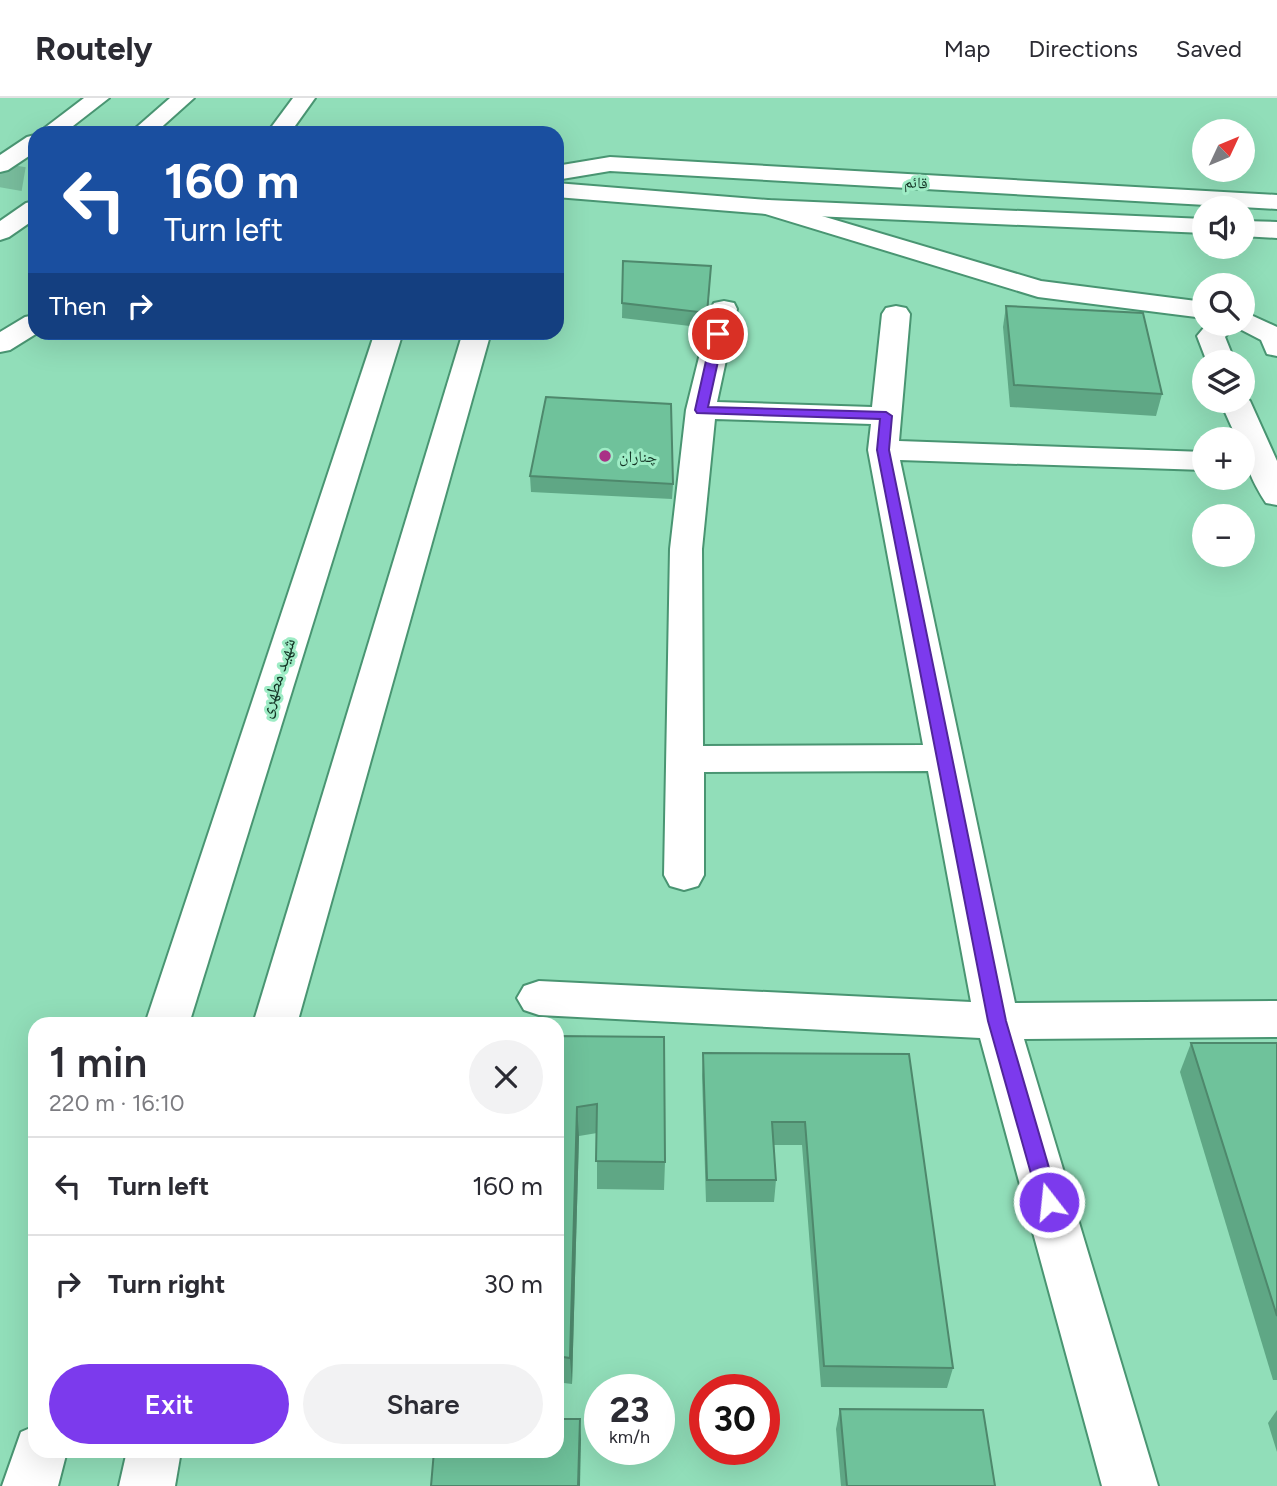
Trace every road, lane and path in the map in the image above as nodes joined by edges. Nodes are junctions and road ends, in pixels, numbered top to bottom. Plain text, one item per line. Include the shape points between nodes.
1 (98, 98) edge
2 (183, 98) edge
3 (303, 98) edge
4 (59, 126) edge
5 (149, 126) edge
6 (283, 126) edge
7 (28, 147) edge
8 (610, 164) junction
9 (0, 165) edge
10 (564, 172) edge
11 (564, 191) edge
12 (596, 193) junction
13 (1277, 202) edge
14 (768, 207) junction
15 (28, 213) edge
16 (1192, 225) edge
17 (1255, 229) edge
18 (1277, 230) edge
19 (0, 232) edge
20 (1192, 308) edge
21 (724, 309) dead end
22 (896, 314) dead end
23 (1255, 316) edge
24 (1277, 316) edge
25 (1255, 324) edge
26 (28, 327) edge
27 (386, 340) edge
28 (475, 340) edge
29 (0, 344) edge
30 (1277, 348) edge
31 (701, 410) junction
32 (1240, 413) edge
33 (885, 433) junction
34 (1192, 460) edge
35 (1261, 463) edge
36 (1277, 496) edge
37 (945, 758) junction
38 (684, 759) junction
39 (684, 874) dead end
40 (539, 998) dead end
41 (169, 1017) edge
42 (277, 1017) edge
43 (1277, 1019) edge
44 (997, 1021) junction
45 (38, 1458) edge
46 (153, 1458) edge
47 (162, 1458) edge
48 (30, 1486) edge
49 (147, 1486) edge
50 (164, 1486) edge
51 (1130, 1486) edge

1 - 4 main road
2 - 5 main road
3 - 6 main road
7 - 9 main road
8 - 10 main road, قائم
8 - 12 main road via 587,172 580,181
8 - 13 main road, قائم
11 - 12 main road, قائم
12 - 14 main road, قائم
14 - 16 main road, قائم
14 - 20 main road via 1038,289
15 - 19 main road
17 - 18 main road
21 - 31 main road
22 - 33 main road
23 - 24 main road
25 - 30 main road via 1273,336
26 - 29 main road
27 - 41 main road, شهید مطهری
28 - 42 main road
31 - 33 main road
31 - 38 main road via 686,549
32 - 35 main road
33 - 34 main road
33 - 37 main road
35 - 36 main road
37 - 38 main road
37 - 44 main road
38 - 39 main road
40 - 44 main road
43 - 44 main road
44 - 51 main road
45 - 48 main road
46 - 49 main road
47 - 50 main road

